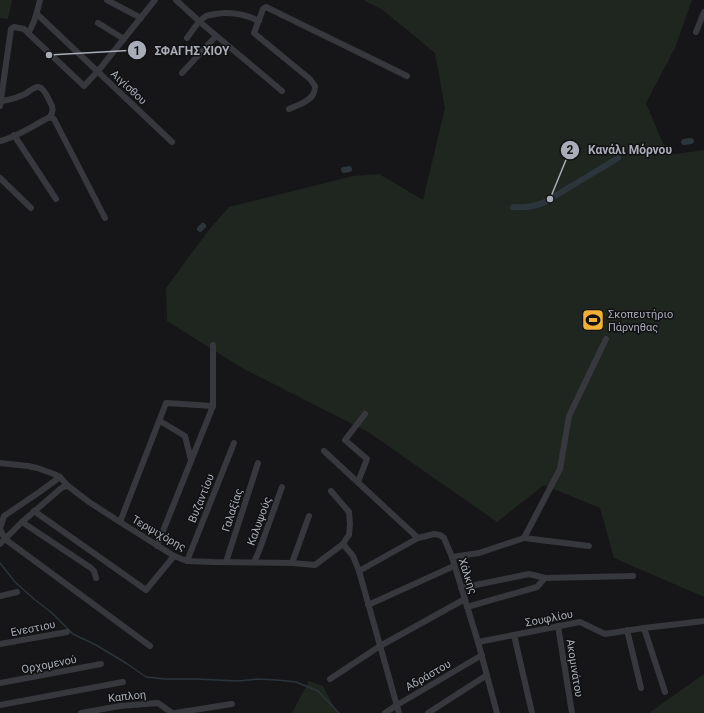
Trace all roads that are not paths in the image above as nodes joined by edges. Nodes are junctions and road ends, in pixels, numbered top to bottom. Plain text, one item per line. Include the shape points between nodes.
1 (40, 0) edge
2 (107, 0) edge
3 (155, 0) edge
4 (176, 0) edge
5 (704, 12) edge
6 (36, 14) junction
7 (141, 18) junction
8 (259, 21) junction
9 (200, 22) junction
10 (98, 23) dead end
11 (696, 32) dead end
12 (28, 33) junction
13 (216, 36) junction
14 (187, 38) dead end
15 (124, 39) junction
16 (98, 72) junction
17 (182, 73) dead end
18 (407, 76) dead end
19 (282, 91) dead end
20 (0, 104) edge
21 (289, 109) dead end
22 (50, 116) junction
23 (14, 136) junction
24 (0, 141) edge
25 (172, 142) dead end
26 (0, 178) edge
27 (56, 199) dead end
28 (31, 208) dead end
29 (105, 218) dead end
30 (606, 339) dead end
31 (213, 345) dead end
32 (213, 406) junction
33 (365, 414) dead end
34 (160, 421) junction
35 (234, 443) dead end
36 (324, 451) dead end
37 (191, 460) junction
38 (0, 463) edge
39 (258, 463) dead end
40 (60, 477) junction
41 (358, 482) junction
42 (68, 486) junction
43 (282, 488) dead end
44 (331, 490) dead end
45 (34, 511) junction
46 (309, 516) dead end
47 (22, 522) junction
48 (120, 522) junction
49 (0, 529) edge
50 (418, 538) junction
51 (524, 538) junction
52 (5, 539) junction
53 (0, 544) edge
54 (343, 544) junction
55 (157, 546) junction
56 (589, 546) dead end
57 (174, 556) junction
58 (452, 557) junction
59 (187, 561) junction
60 (226, 562) junction
61 (254, 562) junction
62 (292, 562) junction
63 (454, 566) junction
64 (359, 571) junction
65 (633, 576) dead end
66 (96, 578) dead end
67 (545, 578) junction
68 (462, 588) junction
69 (17, 592) dead end
70 (0, 596) edge
71 (465, 599) junction
72 (368, 605) junction
73 (468, 607) junction
74 (704, 620) edge
75 (558, 626) junction
76 (644, 628) junction
77 (627, 630) junction
78 (67, 632) dead end
79 (514, 635) junction
80 (478, 642) junction
81 (1, 644) edge
82 (150, 646) dead end
83 (380, 646) junction
84 (482, 655) junction
85 (101, 664) dead end
86 (487, 675) junction
87 (330, 679) dead end
88 (123, 682) dead end
89 (0, 683) edge
90 (641, 688) dead end
91 (665, 692) dead end
92 (232, 704) dead end
93 (0, 705) edge
94 (221, 705) junction
95 (397, 705) junction
96 (82, 713) edge
97 (172, 713) edge
98 (175, 713) edge
99 (221, 713) edge
100 (385, 713) edge
101 (399, 713) edge
102 (428, 713) edge
103 (498, 713) edge
104 (532, 713) edge
105 (572, 713) edge

1 - 6 street
2 - 7 street
3 - 7 street
4 - 9 street
5 - 11 street
6 - 12 street
6 - 16 street, Αιγίσθου
7 - 15 street
8 - 9 street via 236,13 221,13 206,16
8 - 18 street via 266,7
8 - 21 street via 254,33 310,79 315,86 311,97
9 - 13 street
9 - 14 street
10 - 15 street
12 - 16 street via 84,86
12 - 20 street via 24,29 11,29
13 - 17 street
13 - 19 street
15 - 16 street
16 - 25 street, Αιγίσθου
20 - 22 street via 38,87 51,102 53,112
22 - 23 street
22 - 29 street via 54,119
23 - 24 street
23 - 27 street
26 - 28 street
30 - 51 street via 569,416 560,469
31 - 32 street
32 - 34 street via 166,403
32 - 37 street
33 - 41 street via 345,440 367,459
34 - 37 street via 185,436
34 - 48 street
35 - 59 street, Βυζαντίου
36 - 41 street
37 - 55 street
38 - 40 street, Τερψιχόρης via 37,468
39 - 60 street, Γαλαξίας
40 - 42 street, Τερψιχόρης
40 - 49 street via 4,516
41 - 50 street
42 - 45 street via 63,487
42 - 48 street, Τερψιχόρης
43 - 61 street, Καλυψούς
44 - 54 street via 349,512 349,535
45 - 47 street
45 - 57 street via 146,590
46 - 62 street
47 - 52 street
47 - 66 street via 91,568
48 - 55 street, Τερψιχόρης
49 - 52 street
50 - 58 street, Χάλκης via 440,535 444,538
50 - 64 street, Χάλκης
51 - 56 street
51 - 58 street via 479,553
52 - 53 street
52 - 82 street
54 - 62 street, Τερψιχόρης via 315,565
54 - 64 street via 353,556
55 - 57 street, Τερψιχόρης
57 - 59 street, Τερψιχόρης
58 - 63 street, Χάλκης
59 - 60 street, Τερψιχόρης
60 - 61 street, Τερψιχόρης
61 - 62 street, Τερψιχόρης
63 - 68 street, Χάλκης
63 - 72 street
64 - 72 street
65 - 67 street
67 - 68 street via 529,574
67 - 73 street via 538,587
68 - 71 street, Χάλκης
69 - 70 street
71 - 73 street, Χάλκης
71 - 83 street
72 - 83 street
73 - 80 street, Χάλκης
74 - 76 street, Σουφλίου
75 - 77 street, Σουφλίου via 580,622 604,634
75 - 79 street, Σουφλίου
75 - 105 street, Ακομινάτου
76 - 77 street, Σουφλίου
76 - 91 street
77 - 90 street
78 - 81 street, Ενεστιου
79 - 80 street, Σουφλίου
79 - 104 street
80 - 84 street, Χάλκης
83 - 87 street
83 - 95 street
84 - 86 street, Χάλκης
84 - 95 street, Αδράστου
85 - 89 street, Ορχομενού
86 - 102 street
86 - 103 street, Χάλκης
88 - 93 street
92 - 94 street
94 - 98 street
94 - 99 street
95 - 100 street, Αδράστου
95 - 101 street
96 - 97 street, Καπλοη via 158,703

